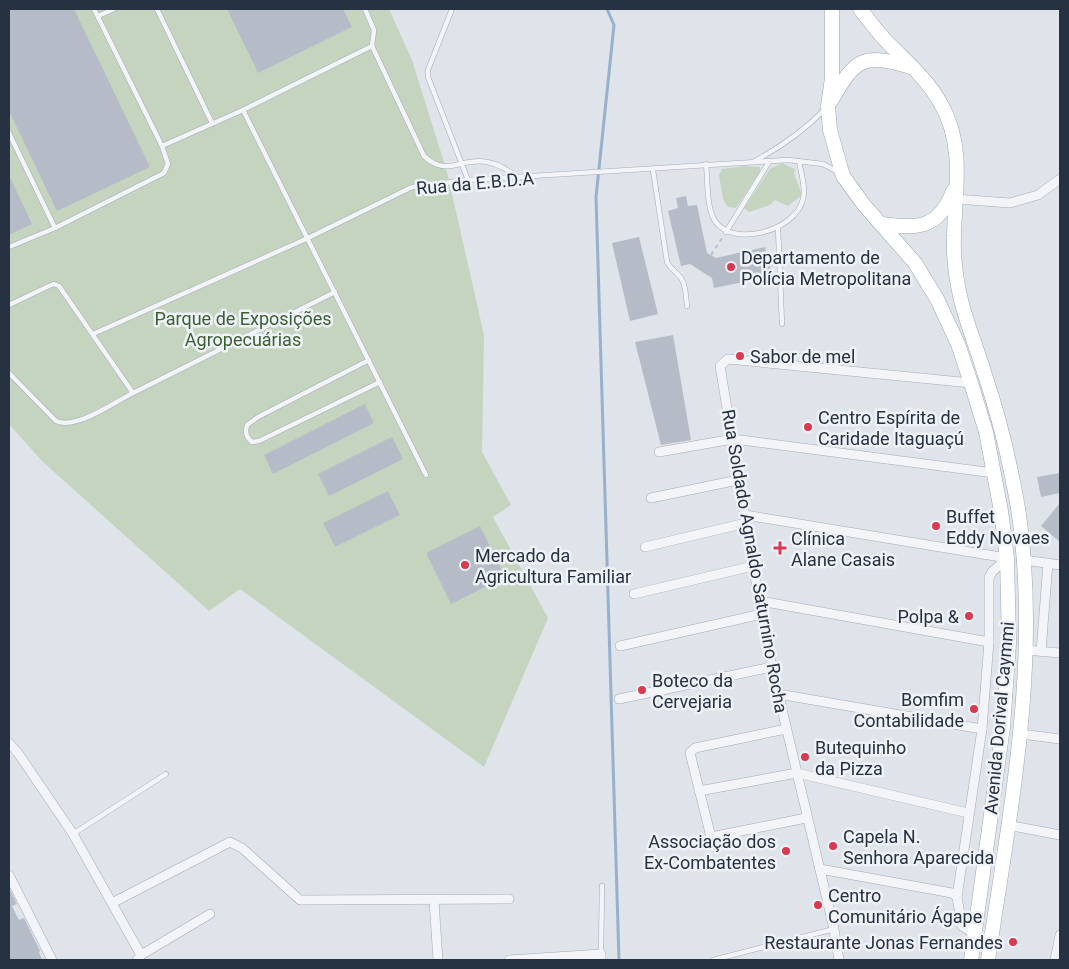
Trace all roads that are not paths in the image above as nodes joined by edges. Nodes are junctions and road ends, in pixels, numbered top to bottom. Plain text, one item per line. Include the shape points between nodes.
1 (94, 9) edge
2 (114, 9) edge
3 (157, 9) edge
4 (364, 9) edge
5 (452, 9) edge
6 (832, 9) edge
7 (860, 9) edge
8 (98, 16) junction
9 (372, 46) junction
10 (914, 68) junction
11 (828, 106) junction
12 (243, 110) junction
13 (212, 122) junction
14 (9, 133) edge
15 (162, 146) junction
16 (799, 161) junction
17 (769, 162) junction
18 (461, 163) junction
19 (706, 164) junction
20 (751, 164) junction
21 (653, 170) junction
22 (843, 176) junction
23 (519, 178) junction
24 (1060, 179) edge
25 (468, 180) junction
26 (958, 181) junction
27 (956, 199) junction
28 (882, 224) junction
29 (55, 228) junction
30 (778, 228) junction
31 (726, 232) junction
32 (308, 238) junction
33 (9, 247) edge
34 (335, 292) junction
35 (9, 305) edge
36 (687, 306) dead end
37 (782, 324) dead end
38 (94, 334) junction
39 (369, 360) junction
40 (9, 373) edge
41 (380, 382) junction
42 (971, 383) junction
43 (132, 393) junction
44 (733, 439) junction
45 (658, 452) dead end
46 (994, 472) junction
47 (426, 475) dead end
48 (738, 480) junction
49 (652, 498) dead end
50 (745, 519) junction
51 (645, 547) dead end
52 (1007, 558) junction
53 (1024, 560) junction
54 (1048, 563) junction
55 (1060, 565) edge
56 (753, 566) junction
57 (634, 594) dead end
58 (760, 601) junction
59 (762, 614) junction
60 (990, 642) junction
61 (620, 646) dead end
62 (1025, 650) junction
63 (1041, 651) junction
64 (1060, 653) edge
65 (772, 667) junction
66 (778, 694) junction
67 (619, 699) dead end
68 (786, 729) junction
69 (982, 729) junction
70 (1021, 734) junction
71 (1060, 739) edge
72 (9, 743) edge
73 (797, 773) junction
74 (166, 774) dead end
75 (699, 791) junction
76 (968, 813) junction
77 (806, 818) junction
78 (1008, 826) junction
79 (74, 834) junction
80 (1060, 835) edge
81 (820, 869) junction
82 (9, 876) edge
83 (602, 886) dead end
84 (956, 897) junction
85 (509, 900) dead end
86 (434, 901) junction
87 (112, 903) junction
88 (210, 914) dead end
89 (834, 929) junction
90 (975, 934) junction
91 (1060, 935) edge
92 (139, 957) edge
93 (601, 957) edge
94 (52, 960) edge
95 (438, 960) edge
96 (509, 960) edge
97 (713, 960) edge
98 (839, 960) edge
99 (971, 960) edge
100 (988, 960) edge
101 (1055, 960) edge

1 - 8 lane
2 - 8 lane
3 - 13 lane
4 - 9 lane via 374,30
5 - 18 lane via 428,77
6 - 11 main road, Avenida Dorival Caymmi via 832,78
7 - 10 main road, Avenida Dorival Caymmi
8 - 15 lane
9 - 12 lane
9 - 18 lane via 424,156 434,166 442,168
10 - 11 main road via 887,60 862,62 849,71
10 - 26 main road, Avenida Dorival Caymmi via 932,89 950,124 956,142
11 - 20 lane via 803,131
11 - 22 main road, Avenida Dorival Caymmi via 830,130
12 - 13 lane
12 - 32 lane
13 - 15 lane
14 - 29 lane
15 - 29 lane via 168,164 164,173
16 - 17 lane, Rua da E.B.D.A
16 - 22 lane, Rua da E.B.D.A via 823,164
16 - 30 lane via 803,200 795,215
17 - 20 lane, Rua da E.B.D.A
17 - 31 lane
18 - 23 lane via 498,164
18 - 25 lane
19 - 20 lane, Rua da E.B.D.A
19 - 21 lane, Rua da E.B.D.A
19 - 31 lane via 713,217
21 - 23 lane, Rua da E.B.D.A
21 - 36 lane via 667,262 683,282
22 - 28 main road, Avenida Dorival Caymmi
23 - 25 lane, Rua da E.B.D.A
24 - 27 street via 1038,195 1010,203
25 - 32 lane, Rua da E.B.D.A via 404,190
26 - 27 main road, Avenida Dorival Caymmi
26 - 28 main road via 949,204 934,221 913,227
27 - 53 main road, Avenida Dorival Caymmi via 956,278 1010,462
28 - 42 main road, Avenida Dorival Caymmi via 915,263 937,299 958,344
29 - 33 lane
30 - 31 lane via 737,234
30 - 37 lane
32 - 34 lane
32 - 38 lane, Rua da E.B.D.A
34 - 39 lane
34 - 43 lane
35 - 38 lane via 54,284 63,290
38 - 43 lane
39 - 41 lane
39 - 41 lane via 258,417 247,424 245,432 252,442 259,441
40 - 43 lane via 62,424 79,421
41 - 47 lane
42 - 44 street, Rua Soldado Agnaldo Saturnino Rocha via 728,359 720,366
42 - 46 main road, Avenida Dorival Caymmi
44 - 45 street
44 - 46 street
44 - 48 street, Rua Soldado Agnaldo Saturnino Rocha
46 - 52 main road, Avenida Dorival Caymmi
48 - 49 street
48 - 50 street, Rua Soldado Agnaldo Saturnino Rocha
50 - 51 street
50 - 52 street
50 - 56 street, Rua Soldado Agnaldo Saturnino Rocha
52 - 60 street via 989,578
52 - 90 main road, Avenida Dorival Caymmi via 1009,644 1003,727
53 - 54 street
53 - 62 main road, Avenida Dorival Caymmi
54 - 55 street
54 - 63 street
56 - 57 street
56 - 58 street, Rua Soldado Agnaldo Saturnino Rocha
58 - 59 street, Rua Soldado Agnaldo Saturnino Rocha
58 - 60 street
59 - 61 street
59 - 65 street, Rua Soldado Agnaldo Saturnino Rocha
60 - 69 street
62 - 63 street
62 - 70 main road, Avenida Dorival Caymmi
63 - 64 street
65 - 66 street, Rua Soldado Agnaldo Saturnino Rocha
65 - 67 street
66 - 68 street, Rua Soldado Agnaldo Saturnino Rocha
66 - 69 street
68 - 73 street, Rua Soldado Agnaldo Saturnino Rocha
68 - 75 street via 695,748 690,753
69 - 76 street
70 - 71 street
70 - 78 main road, Avenida Dorival Caymmi
72 - 79 street
73 - 75 street
73 - 76 street
73 - 77 street, Rua Soldado Agnaldo Saturnino Rocha
74 - 79 lane
75 - 77 street via 709,835 716,838
76 - 84 street
77 - 81 street, Rua Soldado Agnaldo Saturnino Rocha
78 - 80 street
78 - 100 main road, Avenida Dorival Caymmi
79 - 87 street
81 - 84 street via 952,893
81 - 89 street, Rua Soldado Agnaldo Saturnino Rocha
82 - 94 street
83 - 93 lane
84 - 90 street via 962,926
85 - 86 street
86 - 87 street via 300,900 242,848 230,842
86 - 95 street
87 - 92 street
88 - 92 street
89 - 97 lane
89 - 98 street, Rua Soldado Agnaldo Saturnino Rocha
90 - 99 main road, Avenida Dorival Caymmi
91 - 101 street
93 - 96 street

